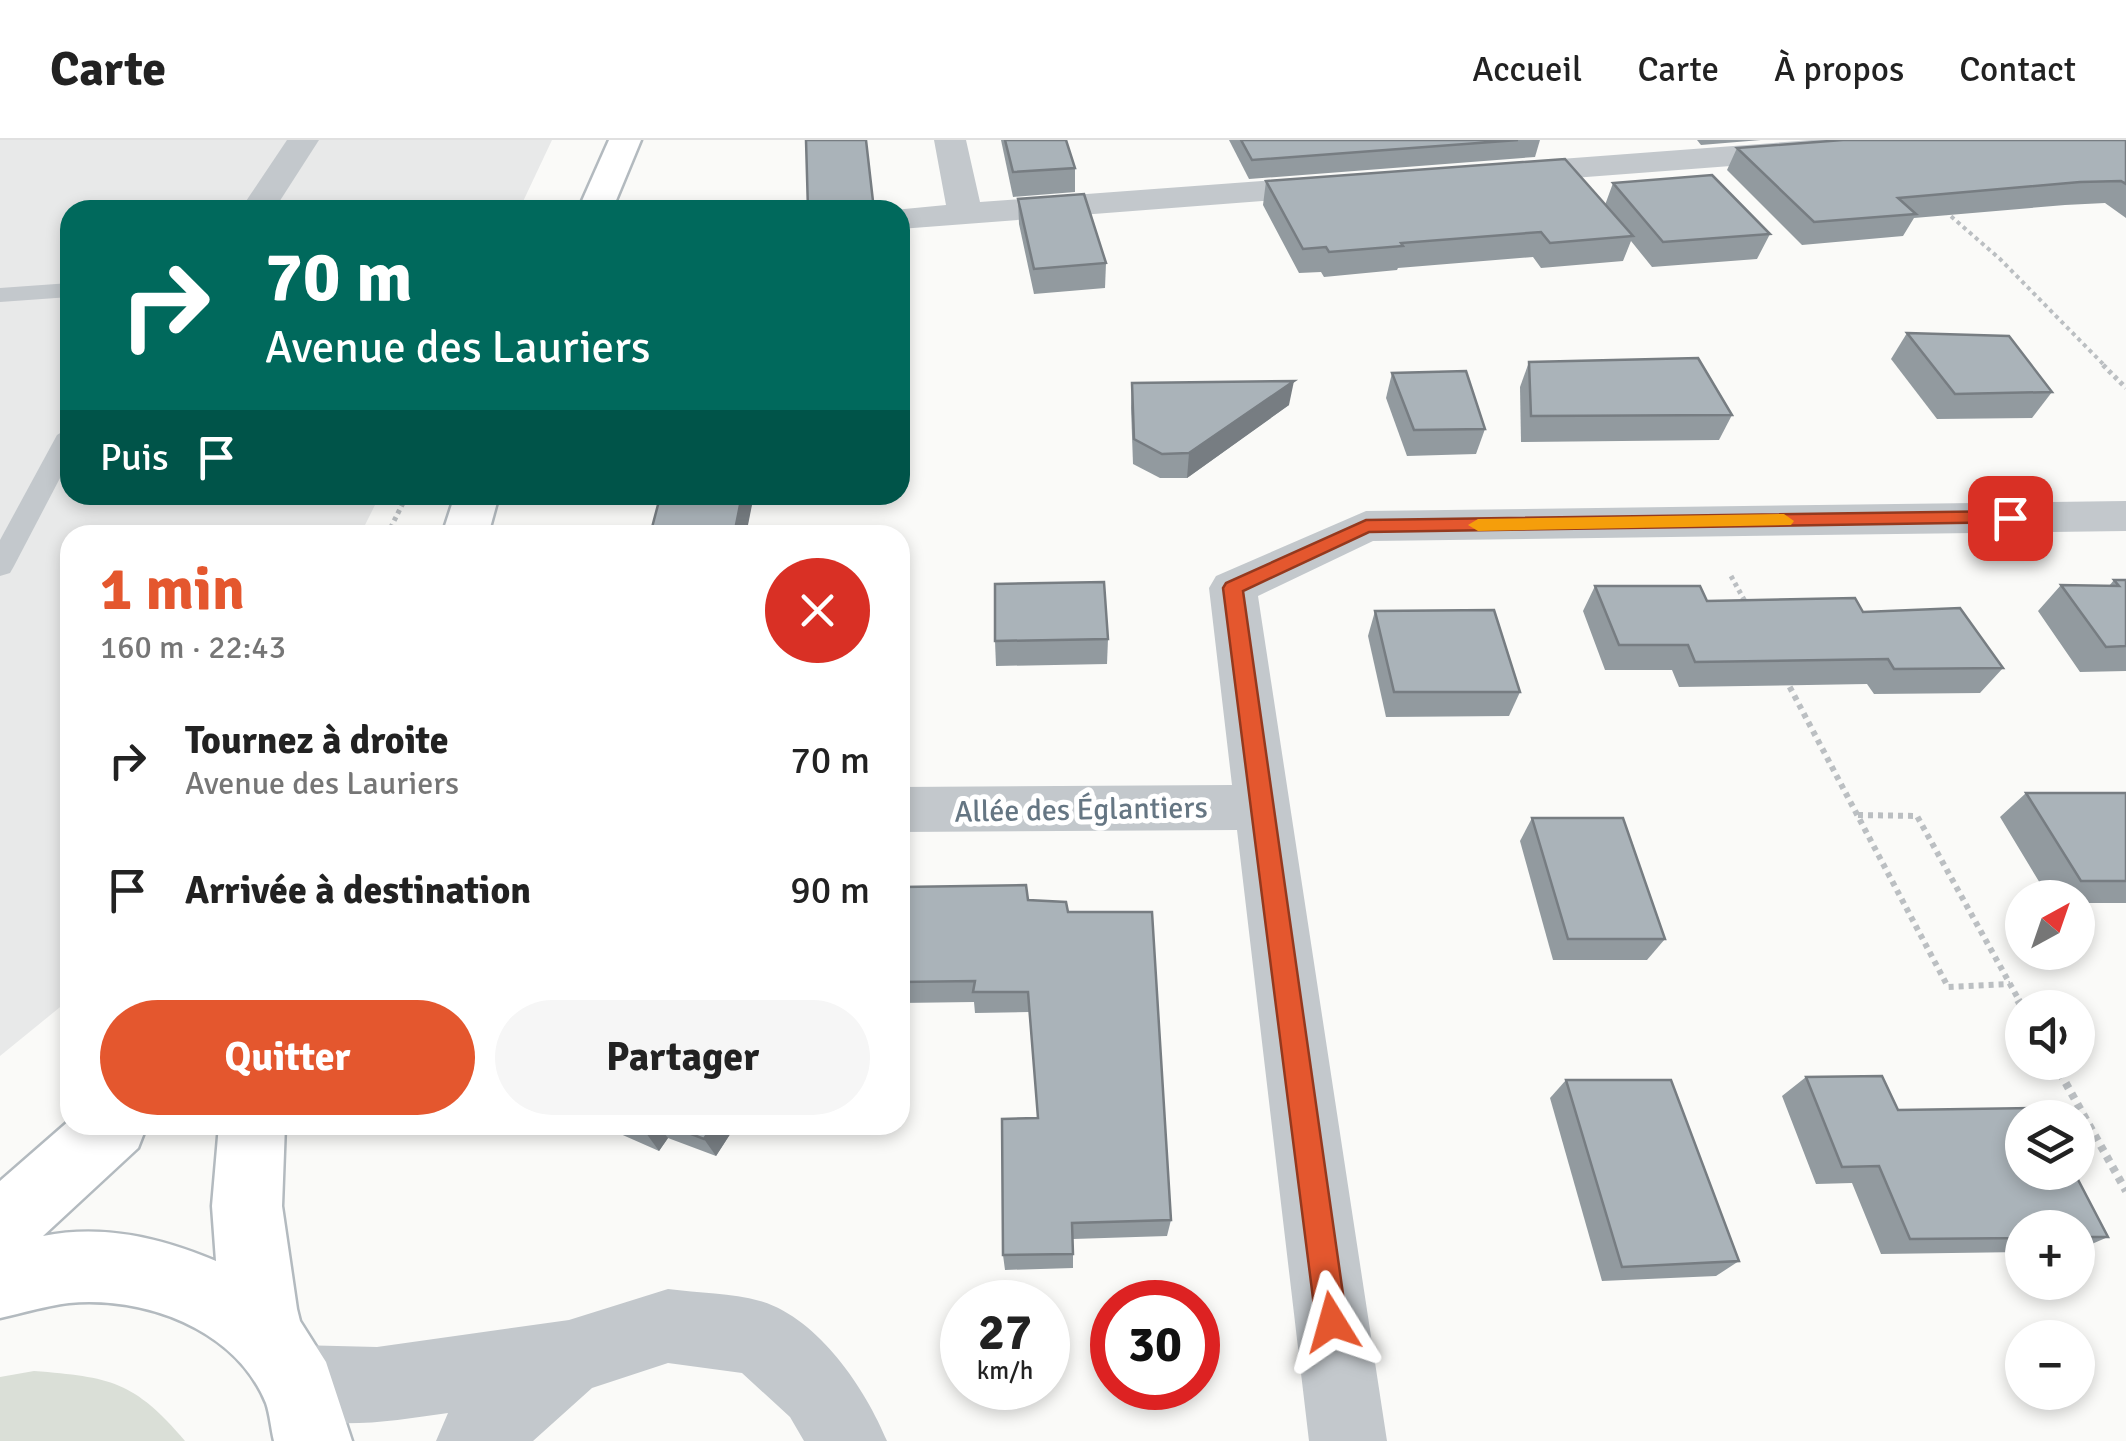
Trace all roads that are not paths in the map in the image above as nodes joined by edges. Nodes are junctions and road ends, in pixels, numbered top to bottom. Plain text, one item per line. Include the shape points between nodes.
1 (304, 140) edge
2 (624, 140) edge
3 (950, 140) edge
4 (1940, 140) edge
5 (1865, 143) edge
6 (1469, 176) edge
7 (1377, 182) edge
8 (264, 200) edge
9 (599, 200) edge
10 (965, 214) junction
11 (910, 218) edge
12 (60, 291) edge
13 (0, 296) edge
14 (60, 453) edge
15 (2126, 516) edge
16 (0, 566) edge
17 (1262, 807) junction
18 (910, 812) edge
19 (103, 1135) edge
20 (250, 1135) edge
21 (0, 1228) edge
22 (0, 1282) edge
23 (568, 1358) junction
24 (292, 1387) edge
25 (476, 1441) edge
26 (848, 1441) edge
27 (1348, 1441) edge

1 - 8 street
2 - 9 street
3 - 10 street
4 - 5 street
5 - 6 street
7 - 10 street
10 - 11 street
12 - 13 lane
14 - 16 lane
15 - 17 street via 1366,526 1232,588
17 - 18 street, Allée des Églantiers
17 - 27 street
19 - 21 street
20 - 24 street via 244,1178 248,1260
22 - 24 street via 74,1267 149,1272 214,1294
23 - 24 street via 377,1385
23 - 25 street
23 - 26 street via 668,1326 758,1338 817,1390

